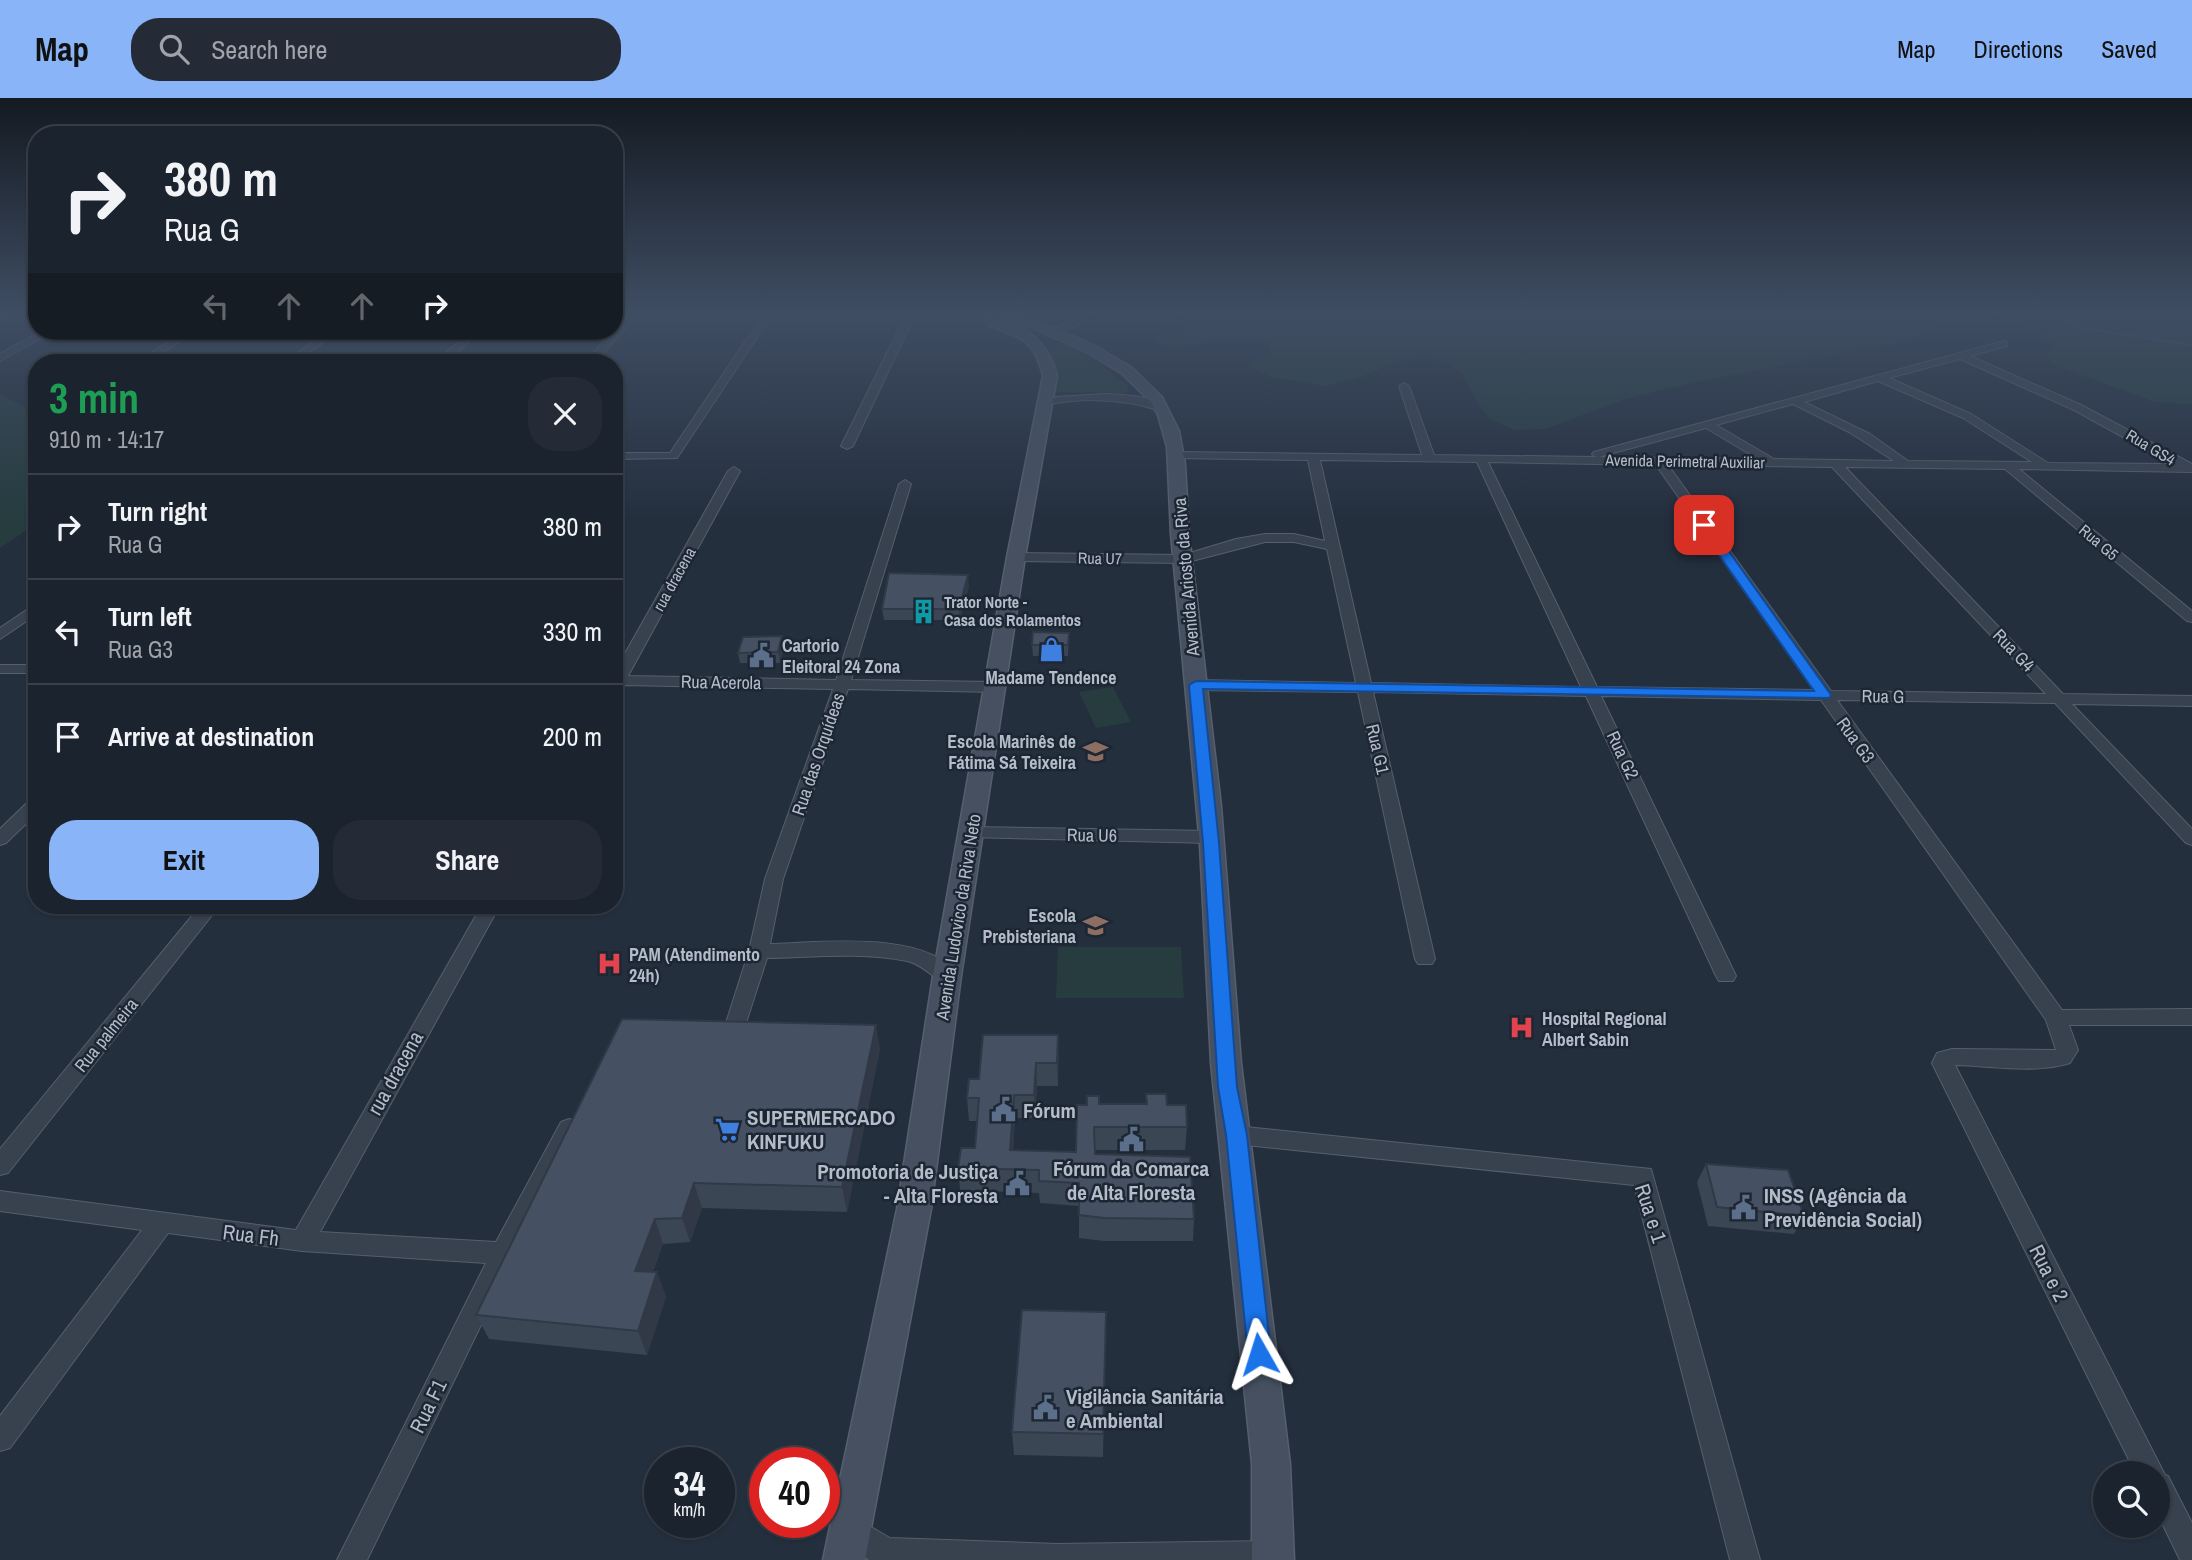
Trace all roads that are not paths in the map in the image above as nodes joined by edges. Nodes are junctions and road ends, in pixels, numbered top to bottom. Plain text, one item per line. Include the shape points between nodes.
1 (722, 382) edge
2 (878, 382) edge
3 (1049, 382) edge
4 (1139, 382) edge
5 (1865, 382) edge
6 (1890, 382) edge
7 (2022, 382) edge
8 (1404, 386) dead end
9 (1046, 397) junction
10 (1147, 399) junction
11 (1796, 402) junction
12 (1708, 425) junction
13 (847, 446) dead end
14 (1177, 455) junction
15 (623, 456) edge
16 (1314, 457) junction
17 (1429, 458) junction
18 (1481, 459) junction
19 (1575, 460) junction
20 (1659, 461) junction
21 (1772, 463) junction
22 (1835, 463) junction
23 (1905, 464) junction
24 (2007, 466) junction
25 (2045, 466) junction
26 (2190, 469) edge
27 (734, 471) dead end
28 (905, 484) dead end
29 (1333, 546) junction
30 (1016, 557) junction
31 (1184, 559) junction
32 (28, 614) edge
33 (2192, 618) edge
34 (0, 635) edge
35 (0, 668) edge
36 (28, 669) edge
37 (623, 669) edge
38 (623, 682) edge
39 (842, 684) junction
40 (1196, 685) junction
41 (996, 687) junction
42 (1364, 688) junction
43 (1593, 691) junction
44 (1824, 695) junction
45 (2061, 699) junction
46 (2192, 701) edge
47 (28, 812) edge
48 (973, 828) junction
49 (1210, 833) junction
50 (0, 839) edge
51 (2192, 839) edge
52 (204, 914) edge
53 (486, 914) edge
54 (758, 951) junction
55 (1425, 959) dead end
56 (947, 976) junction
57 (1726, 976) dead end
58 (2192, 1017) edge
59 (2056, 1018) junction
60 (735, 1026) edge
61 (1948, 1073) joint
62 (578, 1111) edge
63 (1236, 1135) junction
64 (0, 1166) edge
65 (0, 1201) edge
66 (161, 1224) junction
67 (302, 1241) junction
68 (503, 1253) junction
69 (0, 1438) edge
70 (2144, 1461) edge
71 (2170, 1510) edge
72 (850, 1529) junction
73 (2192, 1553) edge
74 (1273, 1558) edge
75 (1057, 1559) edge
76 (352, 1560) edge
77 (844, 1560) edge
78 (1745, 1560) edge

1 - 15 street via 673,456
2 - 13 street
3 - 9 street, Avenida Ludovico da Riva Neto
4 - 10 street, Avenida Ariosto da Riva
5 - 11 street
6 - 25 street via 1967,416
7 - 26 street, Rua GS4 via 2141,438
8 - 17 street
9 - 10 street
9 - 30 street, Avenida Ludovico da Riva Neto
10 - 14 street, Avenida Ariosto da Riva via 1170,424
11 - 12 street
11 - 23 street via 1853,427
12 - 19 street
12 - 21 street
14 - 16 street, Avenida Perimetral Auxiliar
14 - 31 street, Avenida Ariosto da Riva
16 - 17 street, Avenida Perimetral Auxiliar
16 - 29 street, Rua G1
17 - 18 street, Avenida Perimetral Auxiliar
18 - 19 street, Avenida Perimetral Auxiliar
18 - 43 street, Rua G2
19 - 20 street, Avenida Perimetral Auxiliar
20 - 21 street, Avenida Perimetral Auxiliar
20 - 44 street, Rua G3
21 - 22 street, Avenida Perimetral Auxiliar
22 - 23 street, Avenida Perimetral Auxiliar
22 - 45 street, Rua G4
23 - 24 street, Avenida Perimetral Auxiliar
24 - 25 street, Avenida Perimetral Auxiliar
24 - 33 street, Rua G5
25 - 26 street, Avenida Perimetral Auxiliar
27 - 37 street, rua dracena
28 - 39 street, Rua das Orquídeas
29 - 31 street, Rua U7 via 1265,538
29 - 42 street, Rua G1
30 - 31 street, Rua U7
30 - 41 street, Avenida Ludovico da Riva Neto
31 - 40 street, Avenida Ariosto da Riva
32 - 34 street
35 - 36 street
38 - 39 street, Rua Acerola
39 - 41 street, Rua Acerola
39 - 54 street, Rua das Orquídeas via 774,879
40 - 42 street, Rua G
40 - 49 street, Avenida Ariosto da Riva
41 - 48 street, Avenida Ludovico da Riva Neto
42 - 43 street, Rua G
42 - 55 street, Rua G1
43 - 44 street, Rua G
43 - 57 street, Rua G2
44 - 45 street, Rua G
44 - 59 street, Rua G3
45 - 46 street, Rua G
45 - 51 street, Rua G4
47 - 50 street
48 - 49 street, Rua U6
48 - 56 street, Avenida Ludovico da Riva Neto
49 - 63 street, Avenida Ariosto da Riva via 1227,1087
52 - 64 street, Rua palmeira
53 - 67 street, rua dracena
54 - 56 street via 910,954 928,960
54 - 60 street, Rua das Orquídeas
56 - 72 street, Avenida Ludovico da Riva Neto via 914,1209
58 - 59 street
59 - 61 street, Rua G3 via 2067,1050 2063,1057 1952,1057 1943,1063
61 - 70 street, Rua e 2
62 - 68 street, Rua F1
63 - 74 street, Avenida Ariosto da Riva via 1271,1464
63 - 78 street, Rua e 1 via 1643,1176
65 - 66 street, Rua Fh
66 - 67 street, Rua Fh
66 - 69 street
67 - 68 street, Rua Fh
68 - 76 street, Rua F1
71 - 73 street
72 - 75 street via 890,1553
72 - 77 street, Avenida Ludovico da Riva Neto
74 - 75 street

